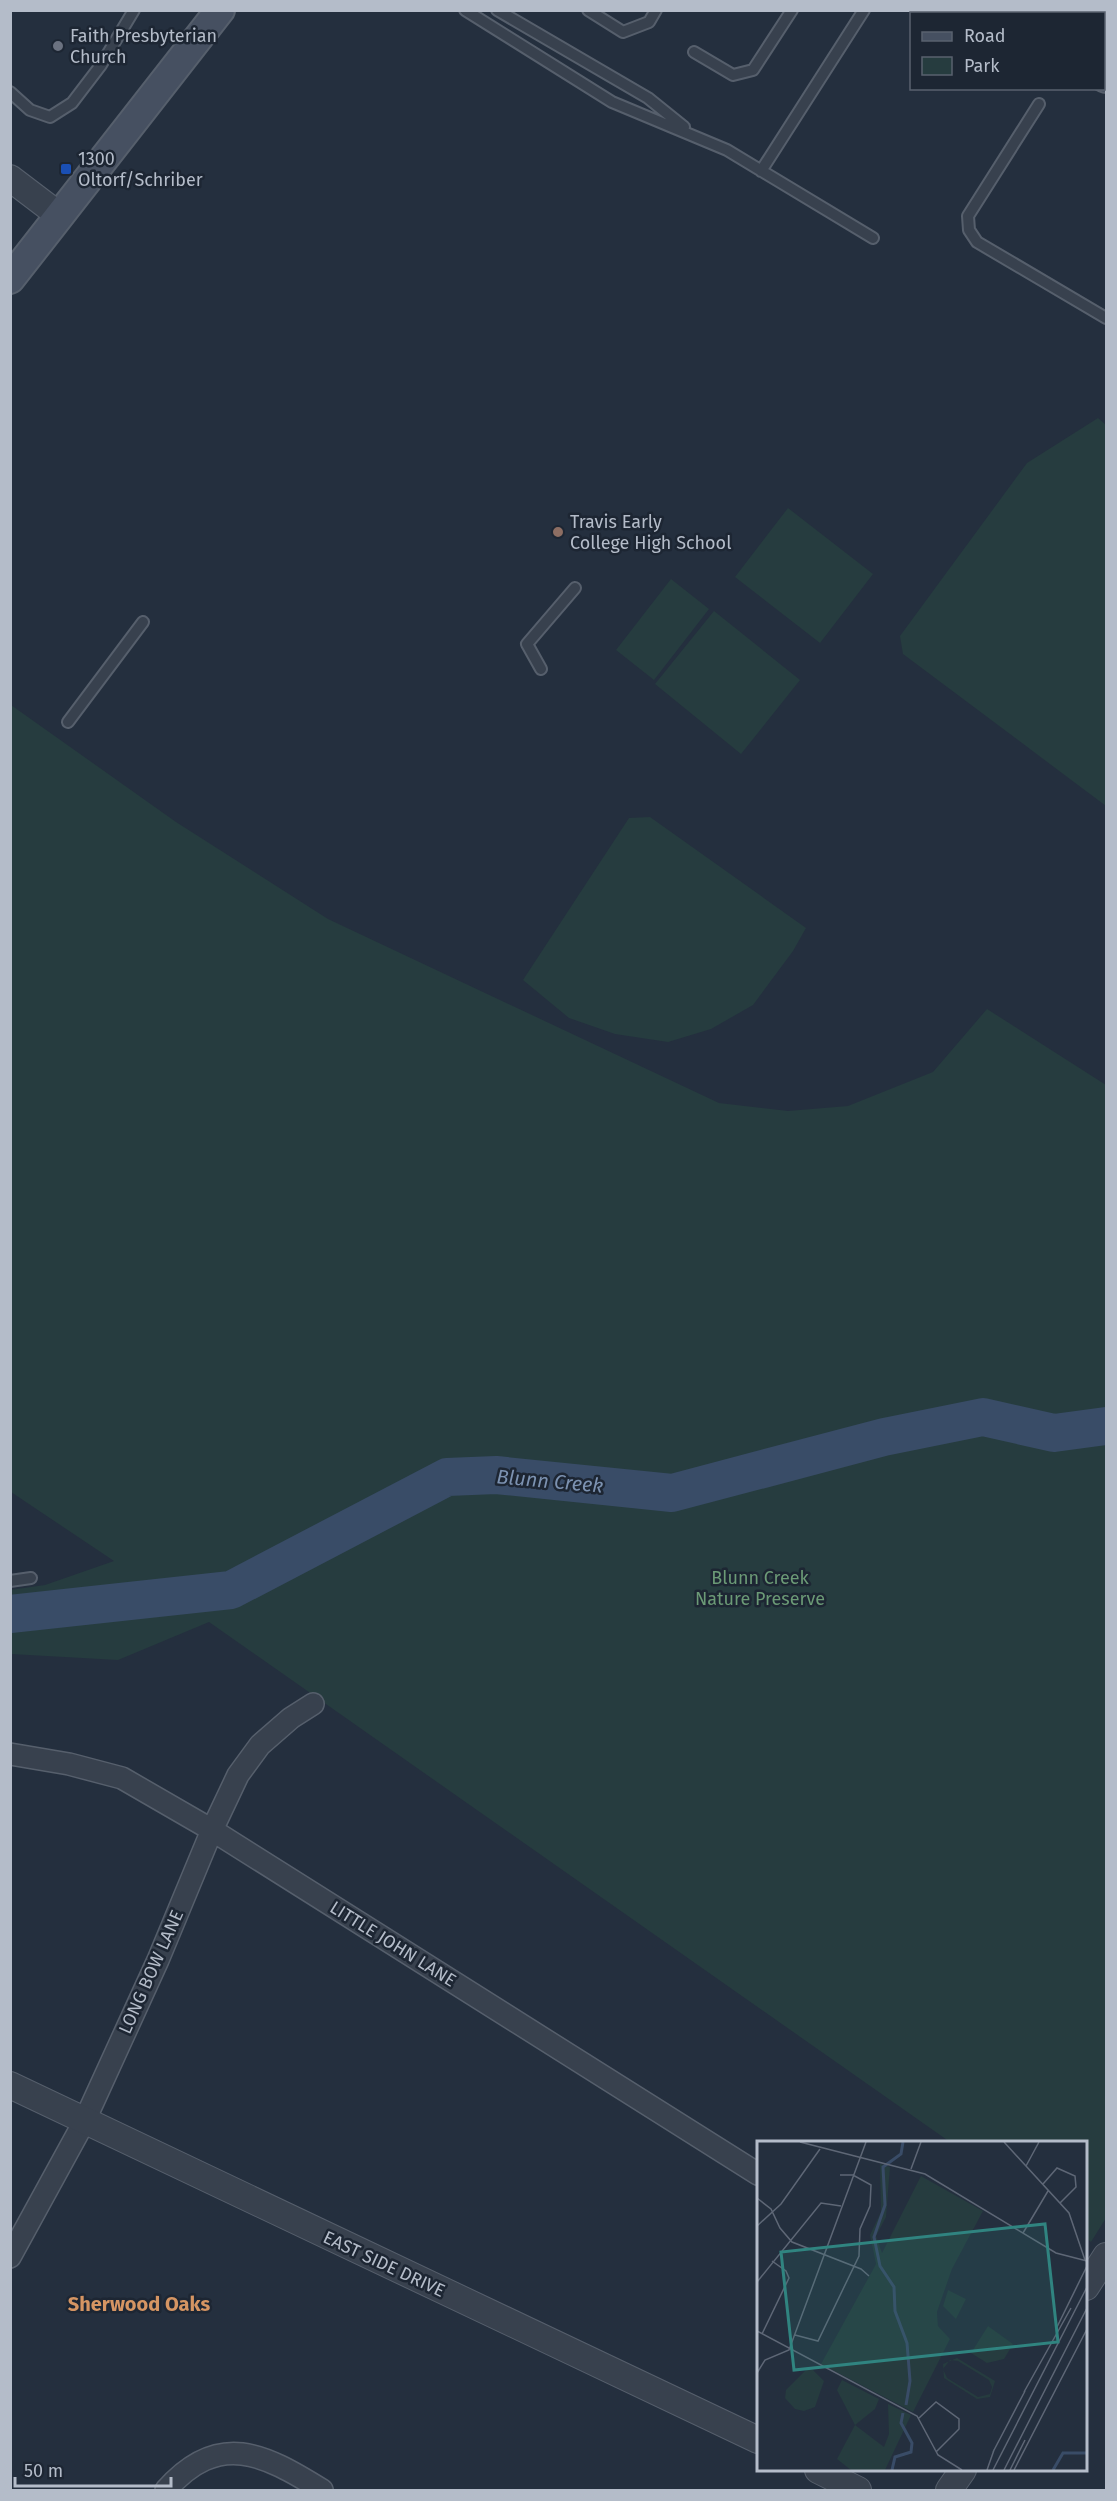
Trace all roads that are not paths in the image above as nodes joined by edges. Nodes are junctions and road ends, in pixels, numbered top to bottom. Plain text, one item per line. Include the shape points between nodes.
1 (135, 10) edge
2 (220, 10) edge
3 (465, 10) edge
4 (497, 10) edge
5 (588, 10) edge
6 (656, 10) edge
7 (792, 10) edge
8 (864, 10) edge
9 (694, 52) dead end
10 (10, 92) edge
11 (1039, 104) dead end
12 (696, 137) junction
13 (761, 171) junction
14 (10, 178) edge
15 (60, 216) junction
16 (873, 237) dead end
17 (10, 279) edge
18 (1107, 318) edge
19 (575, 588) dead end
20 (143, 622) dead end
21 (541, 669) dead end
22 (68, 722) dead end
23 (31, 1578) dead end
24 (10, 1581) edge
25 (313, 1704) dead end
26 (10, 1754) edge
27 (212, 1830) junction
28 (10, 2085) edge
29 (84, 2122) junction
30 (757, 2173) edge
31 (1107, 2256) edge
32 (10, 2258) edge
33 (1087, 2286) edge
34 (757, 2439) edge
35 (822, 2471) edge
36 (962, 2471) edge
37 (166, 2490) edge
38 (322, 2490) edge
39 (858, 2490) edge
40 (950, 2490) edge

1 - 10 lane via 72,103 50,117 30,110
2 - 15 main road
3 - 12 lane via 612,102
4 - 12 lane via 648,98
5 - 6 lane via 623,32 649,22
7 - 9 lane via 753,70 733,75
8 - 13 lane
11 - 18 lane via 969,216 969,230 977,242
12 - 13 lane
13 - 16 lane
14 - 15 street
15 - 17 main road
19 - 21 lane via 527,644
20 - 22 lane
23 - 24 lane
25 - 27 street, LONG BOW LANE via 260,1745 238,1776
26 - 27 street, LITTLE JOHN LANE via 122,1778
27 - 29 street, LONG BOW LANE
27 - 30 street, LITTLE JOHN LANE
28 - 29 street, EAST SIDE DRIVE
29 - 32 street, LONG BOW LANE
29 - 34 street, EAST SIDE DRIVE
31 - 33 street
35 - 39 street
36 - 40 street
37 - 38 street via 182,2472 202,2459 228,2453 254,2456 282,2466

